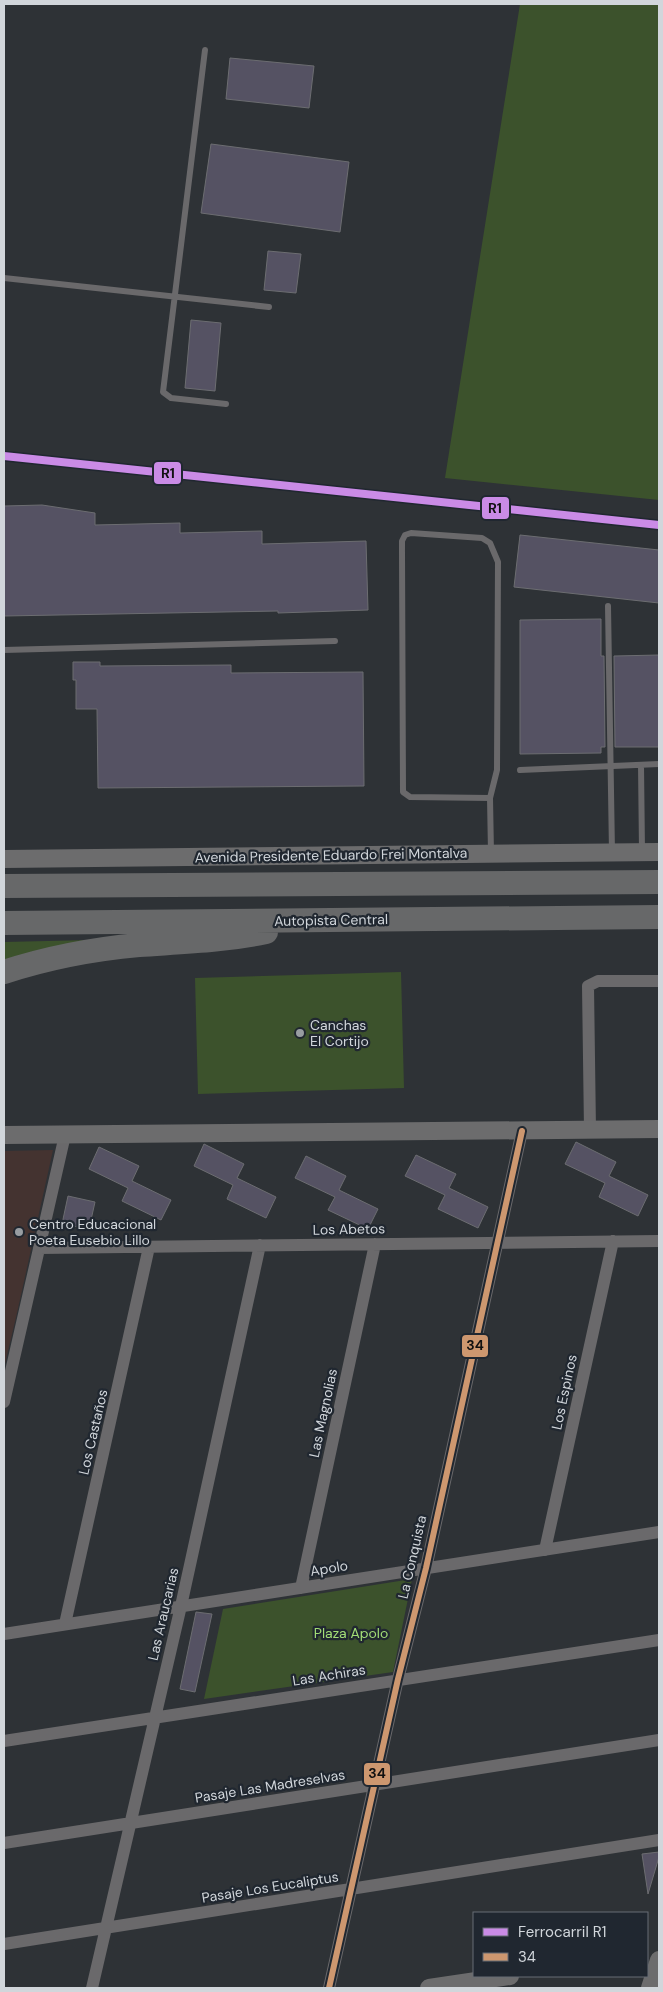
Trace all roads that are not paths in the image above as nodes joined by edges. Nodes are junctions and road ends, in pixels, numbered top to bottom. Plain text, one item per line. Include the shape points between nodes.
1 (205, 50) dead end
2 (4, 278) edge
3 (175, 296) junction
4 (269, 307) dead end
5 (226, 404) dead end
6 (608, 606) dead end
7 (335, 641) dead end
8 (4, 650) edge
9 (659, 764) edge
10 (641, 765) junction
11 (611, 766) junction
12 (520, 770) dead end
13 (490, 798) junction
14 (612, 852) junction
15 (642, 852) junction
16 (659, 852) edge
17 (491, 853) junction
18 (4, 859) edge
19 (659, 882) edge
20 (4, 886) edge
21 (659, 917) edge
22 (325, 920) junction
23 (4, 923) edge
24 (4, 972) edge
25 (659, 981) edge
26 (659, 1129) edge
27 (590, 1130) junction
28 (522, 1131) junction
29 (4, 1135) edge
30 (65, 1135) junction
31 (613, 1241) junction
32 (659, 1241) edge
33 (497, 1243) junction
34 (376, 1244) junction
35 (260, 1245) junction
36 (149, 1247) junction
37 (39, 1248) junction
38 (4, 1402) edge
39 (659, 1532) edge
40 (545, 1550) junction
41 (426, 1568) junction
42 (301, 1588) junction
43 (181, 1606) junction
44 (65, 1624) junction
45 (4, 1634) edge
46 (659, 1640) edge
47 (398, 1679) junction
48 (155, 1717) junction
49 (659, 1740) edge
50 (4, 1741) edge
51 (374, 1785) junction
52 (130, 1822) junction
53 (659, 1840) edge
54 (4, 1843) edge
55 (351, 1890) junction
56 (106, 1928) junction
57 (4, 1944) edge
58 (656, 1965) edge
59 (504, 1977) edge
60 (92, 1988) edge
61 (329, 1988) edge
62 (437, 1988) edge
63 (650, 1988) edge

1 - 3 lane
2 - 3 lane
3 - 4 lane
3 - 5 lane via 163,392 171,398
6 - 11 lane
7 - 8 lane
9 - 10 lane
10 - 11 lane
10 - 15 lane
11 - 12 lane
11 - 14 lane
13 - 13 lane via 410,797 403,792 402,541 406,534 482,538 495,552 498,562 497,770
13 - 17 lane
14 - 15 main road, Avenida Presidente Eduardo Frei Montalva
14 - 17 main road, Avenida Presidente Eduardo Frei Montalva
15 - 16 main road, Avenida Presidente Eduardo Frei Montalva
17 - 18 main road, Avenida Presidente Eduardo Frei Montalva
19 - 20 highway
21 - 22 highway, Autopista Central
22 - 23 highway, Autopista Central
22 - 24 highway via 232,938 70,955
25 - 27 street via 598,981 588,986
26 - 27 main road
27 - 28 main road
28 - 30 main road
28 - 33 street, La Conquista
29 - 30 main road
30 - 37 street
31 - 32 street, Los Abetos
31 - 33 street, Los Abetos
31 - 40 street, Los Espinos
33 - 34 street, Los Abetos
33 - 41 street, La Conquista
34 - 35 street, Los Abetos
34 - 42 street, Las Magnolias
35 - 36 street, Los Abetos
35 - 43 street, Las Araucarias
36 - 37 street, Los Abetos
36 - 44 street, Los Castaños
37 - 38 street
39 - 40 street, Apolo
40 - 41 street, Apolo
41 - 42 street, Apolo
41 - 47 street, La Conquista
42 - 43 street, Apolo
43 - 44 street, Apolo
43 - 48 street, Las Araucarias
44 - 45 street, Apolo
46 - 47 street, Las Achiras
47 - 48 street, Las Achiras
47 - 51 street, La Conquista
48 - 50 street, Las Achiras
48 - 52 street, Las Araucarias
49 - 51 street, Pasaje Las Madreselvas
51 - 52 street, Pasaje Las Madreselvas
51 - 55 street, La Conquista
52 - 54 street, Pasaje Las Madreselvas
52 - 56 street, Las Araucarias
53 - 55 street, Pasaje Los Eucaliptus
55 - 56 street, Pasaje Los Eucaliptus
55 - 61 street, La Conquista
56 - 57 street, Pasaje Los Eucaliptus
56 - 60 street, Las Araucarias
58 - 63 main road
59 - 62 main road

